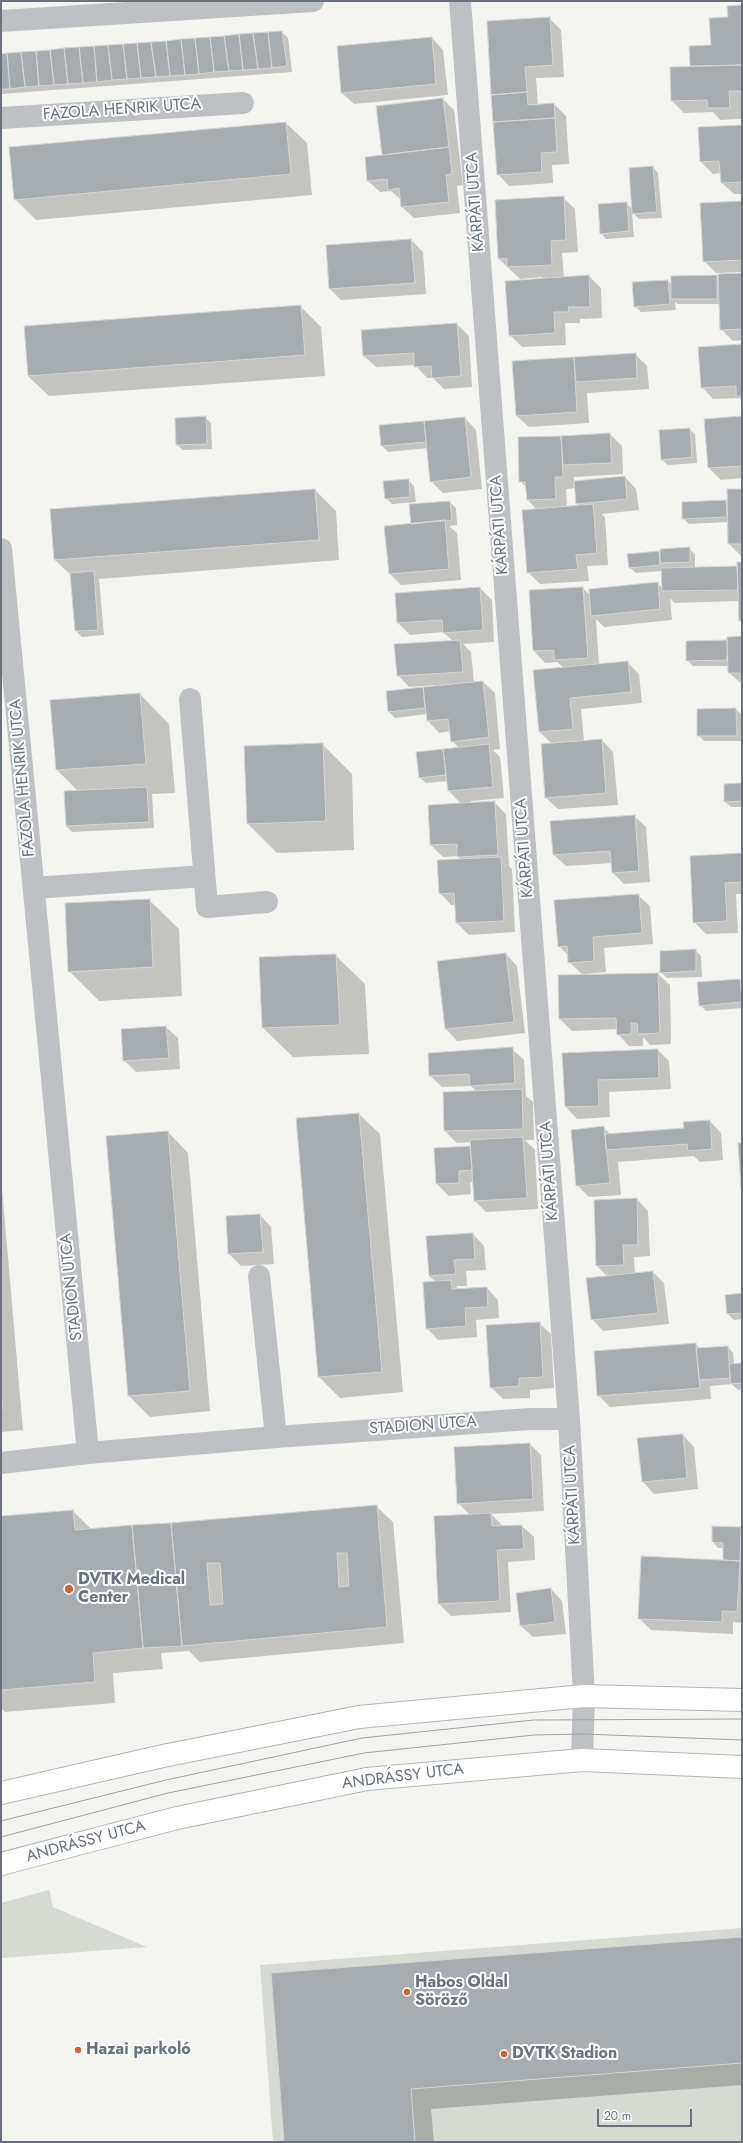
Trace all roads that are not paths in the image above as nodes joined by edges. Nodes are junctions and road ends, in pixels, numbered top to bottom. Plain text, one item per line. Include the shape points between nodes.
1 (313, 1) edge
2 (460, 1) edge
3 (1, 21) edge
4 (243, 103) dead end
5 (1, 118) edge
6 (1, 549) edge
7 (190, 699) dead end
8 (204, 876) junction
9 (34, 888) junction
10 (267, 902) dead end
11 (56, 1122) joint
12 (259, 1276) dead end
13 (569, 1419) junction
14 (276, 1437) junction
15 (88, 1453) junction
16 (1, 1463) edge
17 (584, 1696) junction
18 (742, 1700) edge
19 (582, 1760) junction
20 (742, 1768) edge
21 (1, 1793) edge
22 (1, 1864) edge

1 - 3 street
2 - 13 street, KÁRPÁTI UTCA
4 - 5 street, FAZOLA HENRIK UTCA
6 - 9 street, FAZOLA HENRIK UTCA
7 - 8 street
8 - 9 street
8 - 10 street via 207,908
9 - 11 street, FAZOLA HENRIK UTCA
11 - 15 street, STADION UTCA
12 - 14 street
13 - 14 street, STADION UTCA via 530,1419
13 - 17 street, KÁRPÁTI UTCA
14 - 15 street, STADION UTCA
15 - 16 street, STADION UTCA
17 - 18 main road
17 - 19 street, KÁRPÁTI UTCA
17 - 21 main road via 358,1717 163,1756
19 - 20 main road, ANDRÁSSY UTCA
19 - 22 main road, ANDRÁSSY UTCA via 367,1779 177,1818

